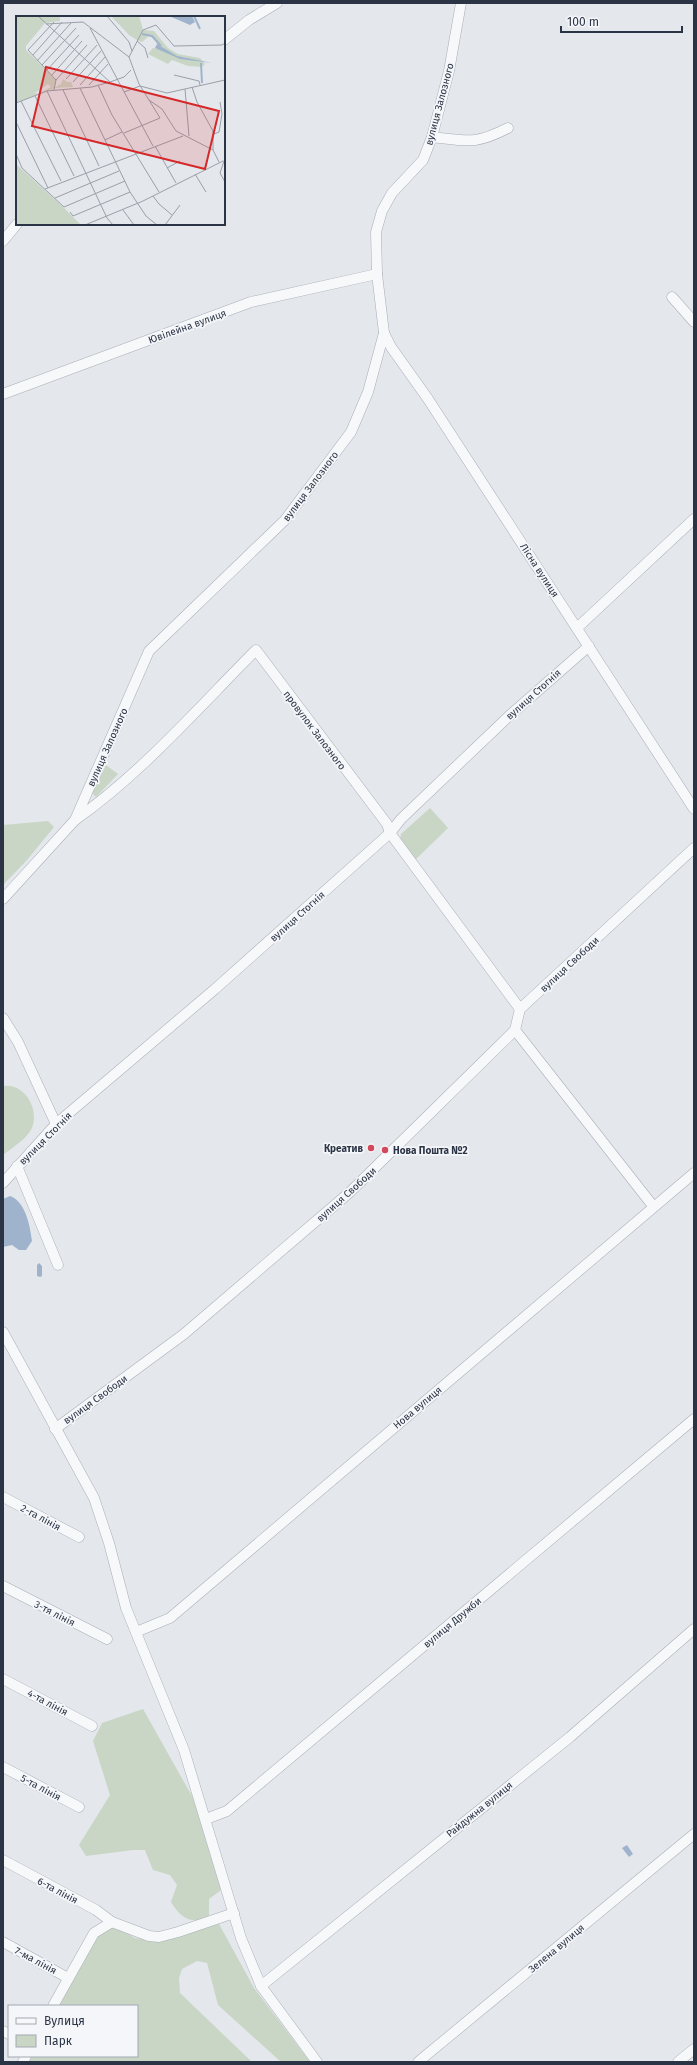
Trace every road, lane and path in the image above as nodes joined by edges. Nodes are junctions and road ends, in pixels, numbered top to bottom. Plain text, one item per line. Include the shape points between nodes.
1 (277, 3) edge
2 (462, 3) edge
3 (225, 39) edge
4 (508, 128) dead end
5 (432, 137) junction
6 (16, 225) edge
7 (3, 241) edge
8 (377, 274) junction
9 (672, 297) dead end
10 (694, 322) edge
11 (384, 333) junction
12 (3, 394) edge
13 (694, 519) edge
14 (578, 627) junction
15 (589, 646) junction
16 (694, 809) edge
17 (76, 820) junction
18 (390, 833) junction
19 (694, 848) edge
20 (3, 899) edge
21 (520, 1009) junction
22 (3, 1018) edge
23 (515, 1030) junction
24 (56, 1124) junction
25 (17, 1166) junction
26 (694, 1173) edge
27 (3, 1183) edge
28 (653, 1206) junction
29 (58, 1265) dead end
30 (3, 1332) edge
31 (694, 1419) edge
32 (55, 1429) junction
33 (3, 1497) edge
34 (79, 1537) dead end
35 (3, 1586) edge
36 (694, 1629) edge
37 (136, 1632) junction
38 (107, 1639) dead end
39 (3, 1679) edge
40 (92, 1726) dead end
41 (3, 1767) edge
42 (79, 1807) dead end
43 (206, 1819) junction
44 (694, 1834) edge
45 (3, 1860) edge
46 (234, 1913) junction
47 (112, 1922) junction
48 (3, 1942) edge
49 (68, 1978) junction
50 (261, 1986) junction
51 (54, 2005) edge
52 (694, 2048) edge
53 (317, 2062) edge
54 (418, 2062) edge
55 (678, 2062) edge

1 - 3 street via 249,20
2 - 5 street, вулиця Залозного via 449,71
4 - 5 street via 488,138 472,142
5 - 8 street, вулиця Залозного via 423,160 392,193 382,211 376,232
6 - 7 street
8 - 11 street, вулиця Залозного
8 - 12 street, Ювілейна вулиця via 251,302
9 - 10 street
11 - 14 street, Лісна вулиця
11 - 17 street, вулиця Залозного via 368,392 351,432 337,451 285,520 149,651
13 - 14 street
14 - 15 street, Лісна вулиця
15 - 16 street, Лісна вулиця
15 - 18 street, вулиця Стогнія via 509,716 401,819
17 - 18 street, провулок Залозного via 100,803 153,753 256,650 387,824
17 - 20 street, вулиця Залозного
18 - 21 street, провулок Залозного
18 - 24 street, вулиця Стогнія via 215,989
19 - 21 street, вулиця Свободи
21 - 23 street
22 - 24 street via 18,1042
23 - 28 street
23 - 32 street, вулиця Свободи via 350,1192 184,1334
24 - 25 street, вулиця Стогнія
25 - 27 street, вулиця Стогнія
25 - 29 street
26 - 28 street, Нова вулиця
28 - 37 street, Нова вулиця via 170,1618
30 - 32 street
31 - 43 street, вулиця Дружби via 227,1811
32 - 37 street via 94,1498 126,1608
33 - 34 street, 2-га лінія
35 - 38 street, 3-тя лінія
36 - 50 street, Райдужна вулиця via 570,1737
37 - 43 street via 184,1750
39 - 40 street, 4-та лінія
41 - 42 street, 5-та лінія
43 - 46 street
44 - 54 street, Зелена вулиця
45 - 47 street, 6-та лінія via 96,1910
46 - 47 street, 6-та лінія via 160,1936 149,1936
46 - 50 street
47 - 49 street via 94,1933
48 - 49 street, 7-ма лінія
49 - 51 street
50 - 53 street
52 - 55 street

